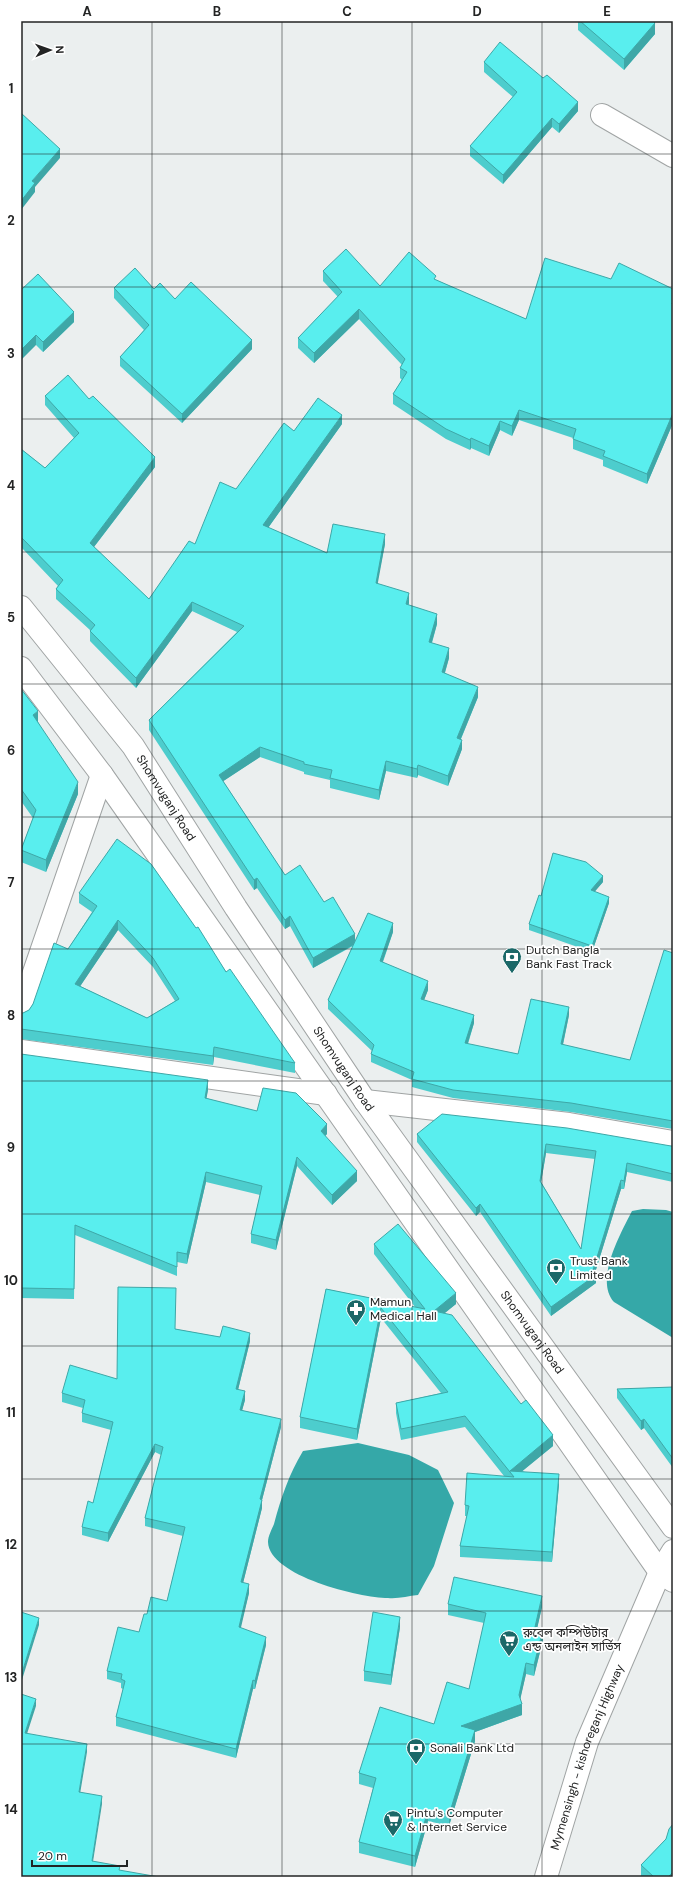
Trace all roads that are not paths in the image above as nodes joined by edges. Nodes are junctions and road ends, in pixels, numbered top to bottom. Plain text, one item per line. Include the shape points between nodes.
1 (602, 115) dead end
2 (673, 156) edge
3 (21, 607) edge
4 (21, 668) edge
5 (102, 775) junction
6 (21, 1010) edge
7 (21, 1051) edge
8 (326, 1094) junction
9 (365, 1101) junction
10 (673, 1142) edge
11 (673, 1527) edge
12 (673, 1551) edge
13 (667, 1576) edge
14 (546, 1877) edge

1 - 2 main road
3 - 9 main road, Shomvuganj Road via 133,746 236,908
4 - 5 main road
5 - 6 main road
5 - 8 main road
7 - 8 main road
8 - 13 main road
9 - 10 main road via 569,1124
9 - 11 main road, Shomvuganj Road
12 - 13 main road
13 - 14 main road, Mymensingh - kishoreganj Highway via 586,1742

